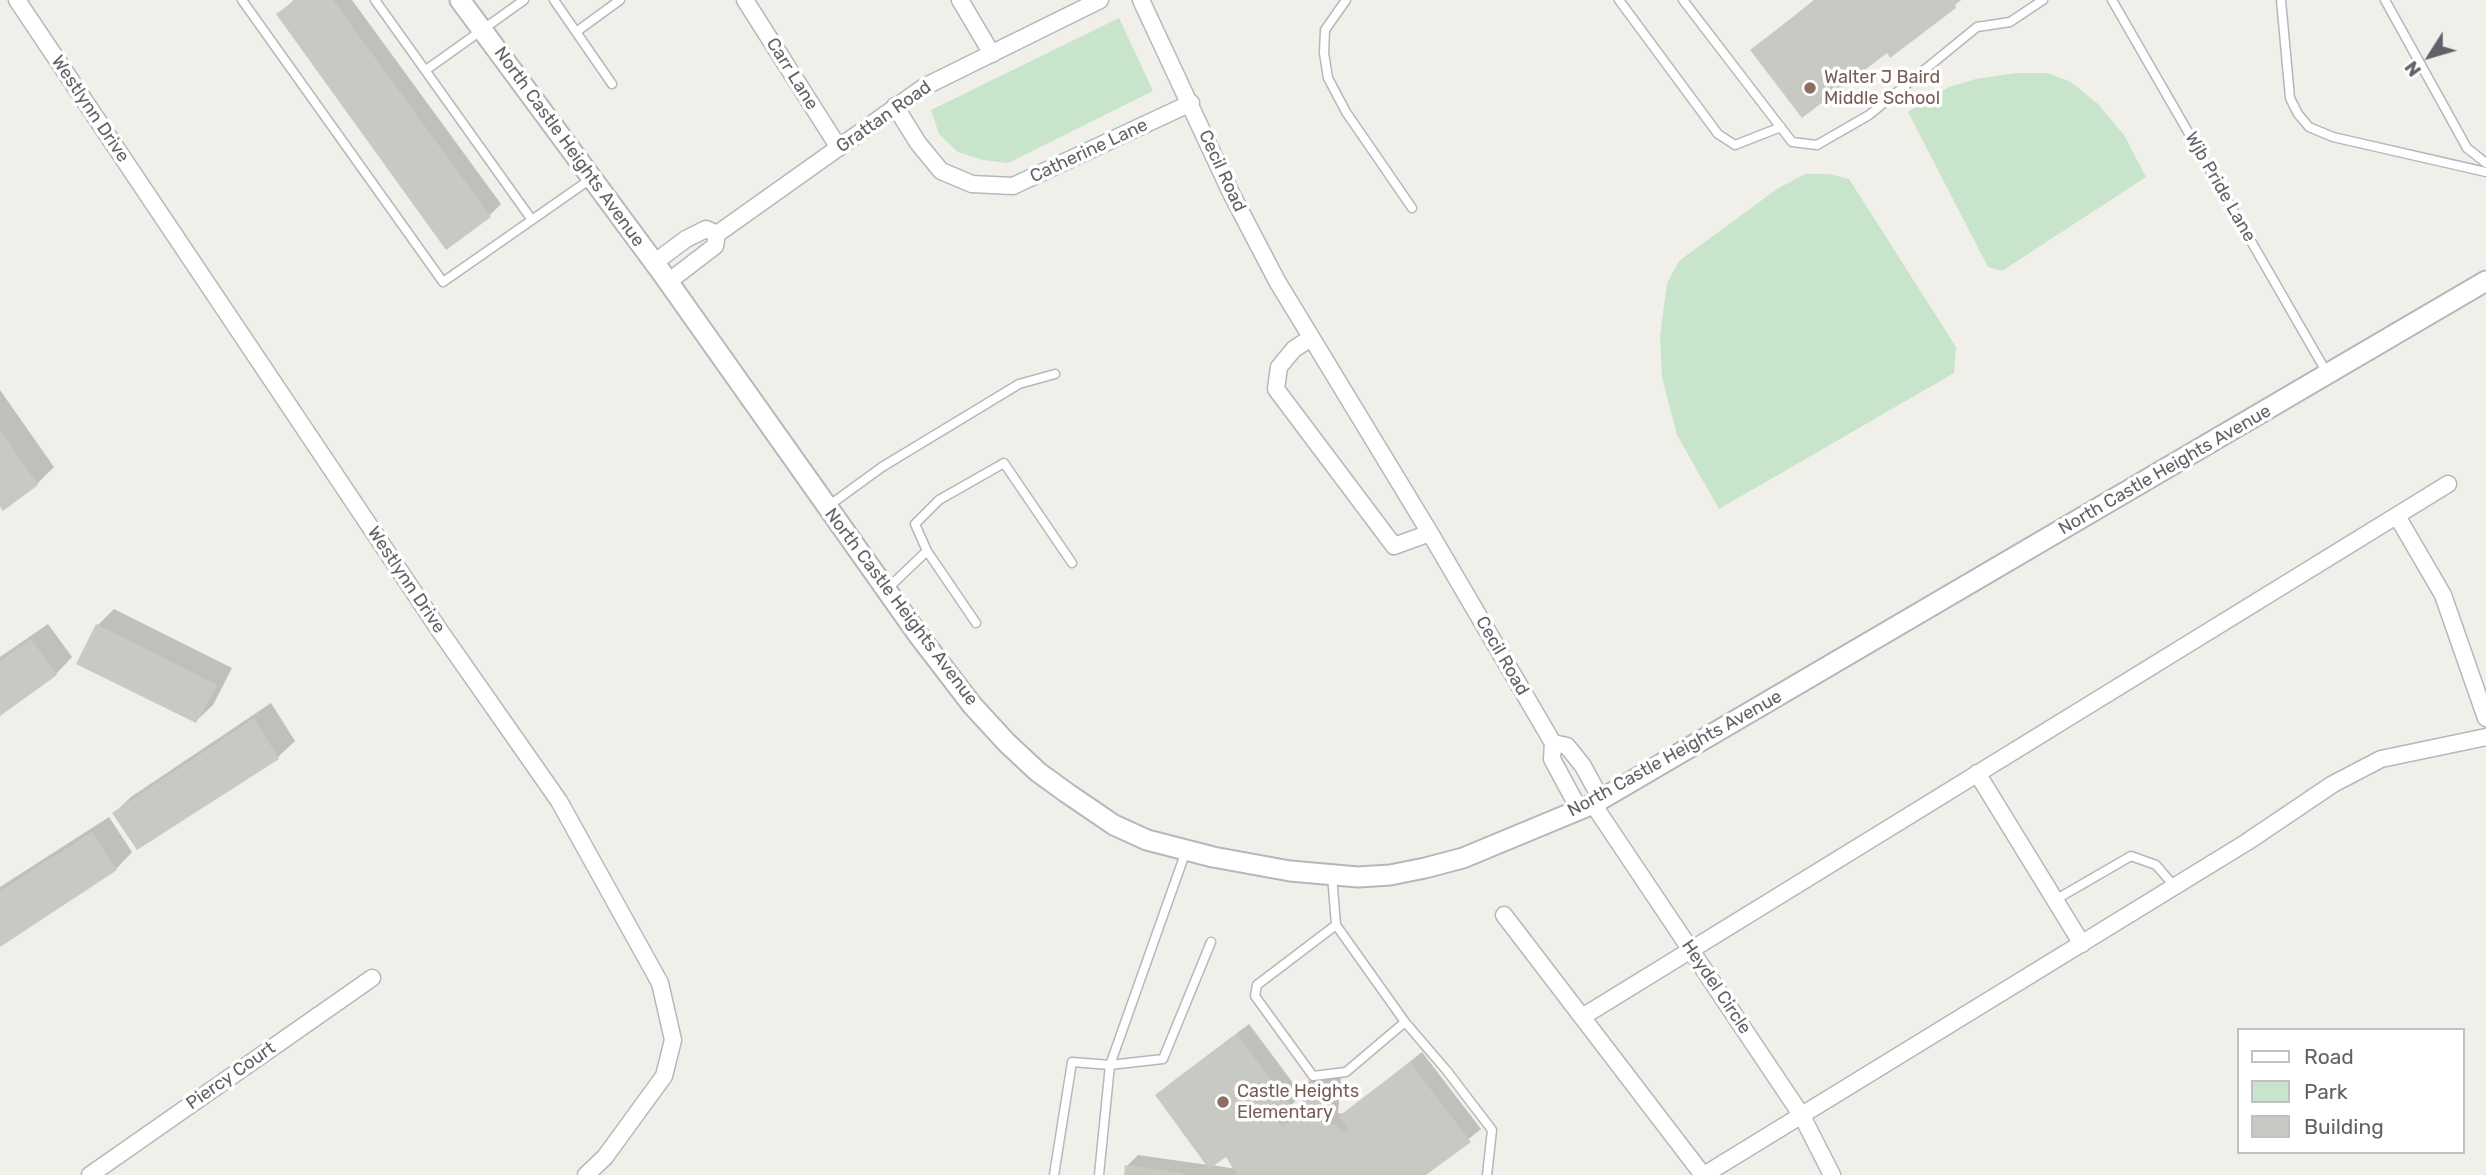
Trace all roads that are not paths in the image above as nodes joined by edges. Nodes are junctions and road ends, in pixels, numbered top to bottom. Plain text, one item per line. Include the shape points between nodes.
1 (17, 0) edge
2 (242, 0) edge
3 (375, 0) edge
4 (460, 0) edge
5 (524, 0) edge
6 (554, 0) edge
7 (620, 0) edge
8 (745, 0) edge
9 (960, 0) edge
10 (1100, 0) edge
11 (1141, 0) edge
12 (1346, 0) edge
13 (1619, 0) edge
14 (1683, 0) edge
15 (2112, 0) edge
16 (2281, 0) edge
17 (2385, 0) edge
18 (2041, 1) edge
19 (482, 30) junction
20 (576, 32) junction
21 (992, 54) junction
22 (426, 70) junction
23 (612, 84) dead end
24 (1191, 103) junction
25 (895, 106) junction
26 (1781, 128) junction
27 (839, 148) junction
28 (2486, 163) edge
29 (2486, 172) edge
30 (592, 178) junction
31 (1412, 208) dead end
32 (532, 220) junction
33 (717, 234) junction
34 (654, 263) junction
35 (2486, 281) edge
36 (668, 282) junction
37 (1311, 338) junction
38 (1055, 374) dead end
39 (2328, 375) junction
40 (2448, 484) dead end
41 (827, 507) junction
42 (2397, 516) junction
43 (1430, 533) junction
44 (927, 551) junction
45 (1072, 563) dead end
46 (886, 590) junction
47 (976, 623) dead end
48 (2486, 718) edge
49 (2486, 737) edge
50 (1553, 743) junction
51 (1977, 773) junction
52 (1591, 804) junction
53 (1186, 851) junction
54 (1332, 875) junction
55 (2175, 887) junction
56 (2055, 900) junction
57 (1504, 915) dead end
58 (1336, 925) junction
59 (1211, 942) dead end
60 (2082, 944) junction
61 (1690, 948) junction
62 (372, 978) dead end
63 (1582, 1017) junction
64 (1405, 1022) junction
65 (1110, 1065) junction
66 (1802, 1116) junction
67 (90, 1175) edge
68 (586, 1175) edge
69 (1054, 1175) edge
70 (1099, 1175) edge
71 (1487, 1175) edge
72 (1704, 1175) edge
73 (1832, 1175) edge

1 - 68 street, Westlynn Drive via 440,631 559,800 660,983 673,1040 664,1076 605,1157
2 - 32 lane via 443,282
3 - 22 lane
4 - 19 street, North Castle Heights Avenue
5 - 19 lane
6 - 20 lane
7 - 20 lane
8 - 27 street, Carr Lane
9 - 21 street
10 - 21 street, Grattan Road
11 - 24 street, Cecil Road
12 - 31 lane via 1325,30 1328,78
13 - 26 lane via 1718,134 1735,145
14 - 26 lane
15 - 39 lane, Wjb Pride Lane
16 - 29 lane via 2290,98 2309,127 2333,137
17 - 28 lane via 2467,148
18 - 26 lane via 2010,22 1977,27 1869,115 1817,145 1792,142
19 - 22 lane
19 - 30 street, North Castle Heights Avenue
20 - 23 lane
21 - 25 street, Grattan Road via 924,86
22 - 32 lane
24 - 25 street, Catherine Lane via 1013,186 972,184 941,171
24 - 37 street, Cecil Road via 1231,193
25 - 27 street, Grattan Road
27 - 33 street, Grattan Road
30 - 32 lane
30 - 34 street, North Castle Heights Avenue
33 - 34 street via 706,229
33 - 36 street via 715,246
34 - 36 street, North Castle Heights Avenue
35 - 39 street, North Castle Heights Avenue
36 - 41 street, North Castle Heights Avenue
37 - 43 street, Cecil Road
37 - 43 street via 1279,367 1276,389 1394,545
38 - 41 lane via 1019,384 882,467
39 - 52 street, North Castle Heights Avenue
40 - 42 street
41 - 46 street, North Castle Heights Avenue
42 - 48 street via 2444,595
42 - 51 street
43 - 50 street, Cecil Road
44 - 45 lane via 915,524 939,500 1004,463
44 - 46 lane
44 - 47 lane
46 - 53 street, North Castle Heights Avenue via 972,705 1038,772 1114,825
49 - 55 street via 2381,759 2333,784
50 - 52 street via 1552,759
50 - 52 street via 1567,746 1583,766
51 - 56 street
51 - 61 street
52 - 54 street, North Castle Heights Avenue via 1463,858 1390,875
52 - 61 street, Heydel Circle
53 - 54 street, North Castle Heights Avenue
53 - 65 lane
54 - 58 lane
55 - 56 lane via 2156,865 2130,856
55 - 60 street
56 - 60 street
57 - 63 street
58 - 64 lane
58 - 64 lane via 1257,985 1255,996 1312,1076 1346,1072
59 - 65 lane via 1163,1059
60 - 66 street
61 - 63 street
61 - 66 street, Heydel Circle
62 - 67 street, Piercy Court
63 - 72 street
64 - 71 lane via 1492,1130
65 - 69 lane via 1072,1062
65 - 70 lane
66 - 72 street
66 - 73 street, Heydel Circle

